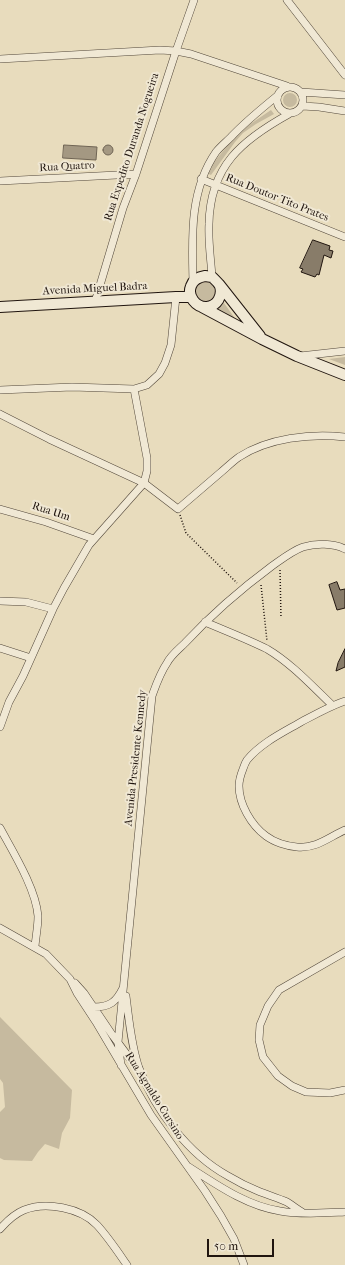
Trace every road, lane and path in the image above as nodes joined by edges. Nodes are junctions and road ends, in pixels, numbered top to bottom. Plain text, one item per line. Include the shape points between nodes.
1 (194, 0) edge
2 (289, 1) edge
3 (176, 51) junction
4 (0, 59) edge
5 (345, 75) edge
6 (287, 86) junction
7 (300, 92) junction
8 (345, 95) edge
9 (277, 96) junction
10 (302, 106) junction
11 (344, 109) edge
12 (289, 114) junction
13 (136, 174) junction
14 (201, 179) junction
15 (0, 181) edge
16 (215, 185) junction
17 (345, 237) edge
18 (215, 280) junction
19 (193, 283) junction
20 (176, 297) junction
21 (191, 297) junction
22 (95, 302) junction
23 (0, 307) edge
24 (202, 307) junction
25 (262, 339) junction
26 (345, 350) edge
27 (297, 356) junction
28 (345, 375) edge
29 (134, 389) junction
30 (0, 390) edge
31 (0, 414) edge
32 (345, 437) edge
33 (144, 483) junction
34 (0, 509) edge
35 (178, 509) junction
36 (94, 539) junction
37 (345, 549) edge
38 (280, 568) dead end
39 (261, 583) dead end
40 (242, 589) junction
41 (0, 601) edge
42 (53, 609) junction
43 (281, 618) dead end
44 (205, 622) junction
45 (267, 642) dead end
46 (0, 648) edge
47 (31, 658) junction
48 (345, 700) edge
49 (332, 705) junction
50 (0, 727) edge
51 (0, 828) edge
52 (345, 830) edge
53 (0, 928) edge
54 (35, 946) junction
55 (345, 952) edge
56 (70, 979) junction
57 (124, 986) junction
58 (94, 1007) junction
59 (96, 1022) junction
60 (132, 1040) junction
61 (118, 1042) junction
62 (121, 1065) junction
63 (143, 1076) junction
64 (345, 1090) edge
65 (189, 1146) junction
66 (179, 1156) junction
67 (186, 1165) junction
68 (302, 1212) junction
69 (345, 1212) edge
70 (0, 1229) edge
71 (127, 1265) edge
72 (244, 1265) edge

1 - 3 street, Rua Expedito Duranda Nogueira
2 - 5 street
3 - 4 street
3 - 6 street
3 - 13 street, Rua Expedito Duranda Nogueira
6 - 7 street via 295,87
6 - 9 street via 282,88
7 - 8 street
7 - 10 street via 303,96
9 - 12 street via 276,103 283,112
9 - 14 street via 216,151
10 - 11 street
10 - 12 street
12 - 16 street via 245,142 229,159
13 - 15 street, Rua Quatro
13 - 22 street, Rua Expedito Duranda Nogueira via 123,208
14 - 16 street, Rua Doutor Tito Prates
14 - 19 street via 194,207
16 - 17 street, Rua Doutor Tito Prates
16 - 18 street via 208,224
18 - 19 main road via 200,277
18 - 24 main road via 220,288 220,298 212,306
18 - 25 main road
19 - 21 main road via 190,287
20 - 21 main road, Avenida Miguel Badra
20 - 22 main road, Avenida Miguel Badra
20 - 29 street via 171,345 160,374 148,385
21 - 24 main road
22 - 23 main road, Avenida Miguel Badra
24 - 25 main road
25 - 27 main road
26 - 27 street
27 - 28 main road
29 - 30 street via 72,387
29 - 33 street via 147,458
31 - 33 street
32 - 35 street via 304,436 258,447 239,457
33 - 35 street
33 - 36 street
34 - 36 street, Rua Um
35 - 40 path via 186,533
36 - 42 street
37 - 40 street, Avenida Presidente Kennedy via 315,544 293,551
38 - 43 path
39 - 45 path
40 - 44 street, Avenida Presidente Kennedy
41 - 42 street via 26,602
42 - 47 street
44 - 49 street via 268,650
44 - 57 street, Avenida Presidente Kennedy via 167,662 152,696
46 - 47 street
47 - 50 street via 9,702
48 - 49 street
49 - 52 street via 256,750 246,761 239,785 245,810 254,824 266,836 281,843 298,847 315,846
51 - 54 street via 35,901 38,915
53 - 54 street, Rua Agnaldo Cursino
54 - 56 street, Rua Agnaldo Cursino
55 - 64 street via 279,990 268,1006 260,1025 259,1040 263,1057 278,1076 292,1086 306,1092 330,1093
56 - 58 street
56 - 59 street, Rua Agnaldo Cursino
57 - 58 street via 110,1004
57 - 60 street, Avenida Presidente Kennedy
57 - 61 street, Avenida Presidente Kennedy
58 - 61 street
59 - 61 street
59 - 62 street, Rua Agnaldo Cursino
60 - 61 street
60 - 63 street, Avenida Presidente Kennedy
61 - 62 street, Avenida Presidente Kennedy
61 - 63 street
62 - 66 street, Rua Agnaldo Cursino
63 - 65 street via 151,1094 173,1128
65 - 66 street
65 - 68 street via 209,1164 228,1176 287,1202
66 - 67 street, Rua Agnaldo Cursino
67 - 68 street via 252,1203 281,1212
67 - 72 street, Rua Agnaldo Cursino via 221,1216
68 - 69 street
70 - 71 street via 9,1219 25,1210 43,1206 68,1208 96,1224

